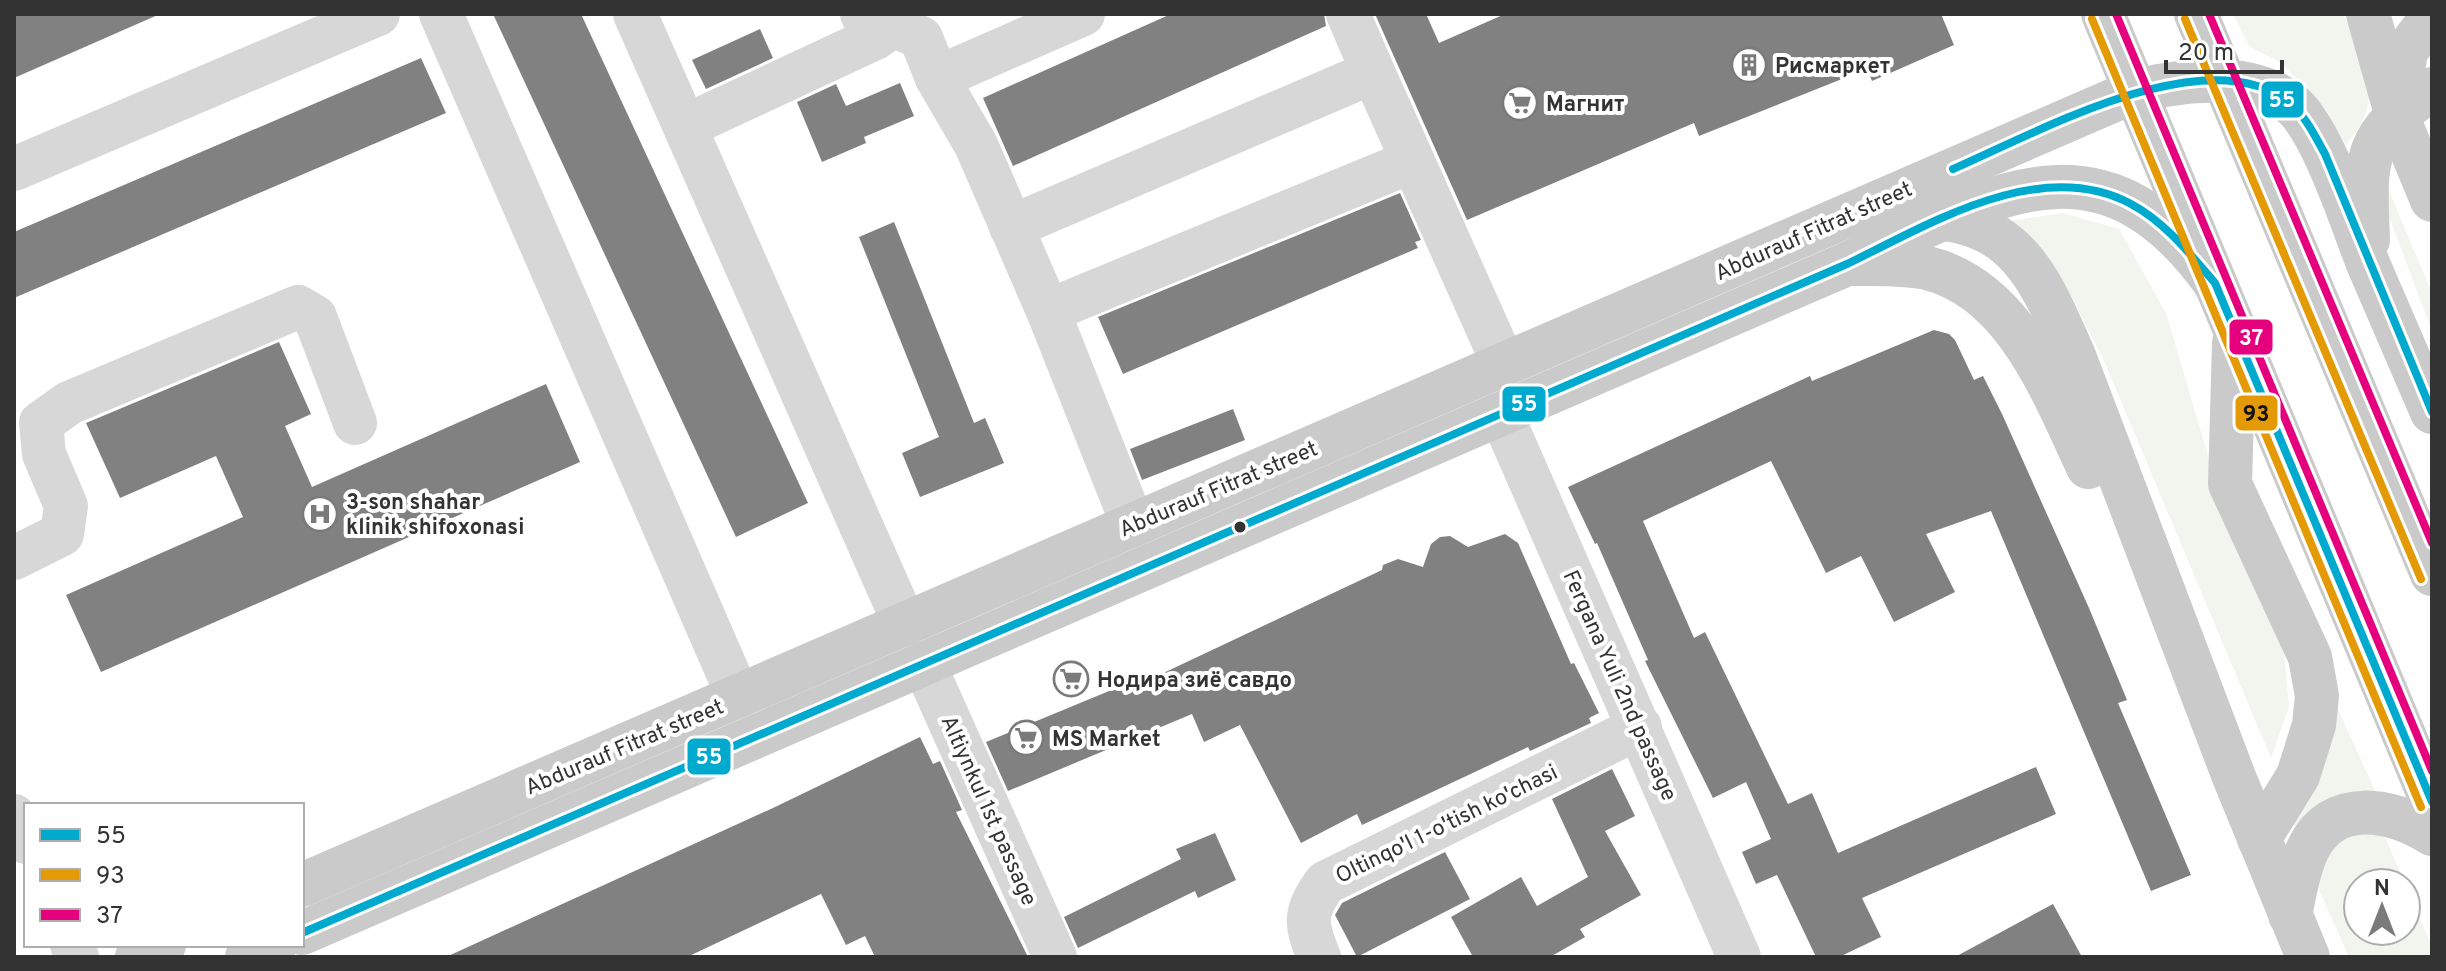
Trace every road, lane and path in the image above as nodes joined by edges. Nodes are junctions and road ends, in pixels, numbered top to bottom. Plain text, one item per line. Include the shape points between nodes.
1 (378, 14) edge
2 (441, 14) edge
3 (635, 14) edge
4 (1083, 14) edge
5 (1348, 14) edge
6 (2103, 14) edge
7 (2196, 14) edge
8 (2368, 14) edge
9 (2432, 17) edge
10 (868, 26) edge
11 (1373, 72) junction
12 (937, 78) junction
13 (2224, 82) junction
14 (2432, 89) edge
15 (2135, 91) junction
16 (2396, 113) junction
17 (686, 126) junction
18 (1410, 162) junction
19 (14, 169) edge
20 (2432, 200) edge
21 (1852, 213) junction
22 (1943, 219) junction
23 (1011, 227) junction
24 (1847, 264) junction
25 (2370, 266) junction
26 (2215, 283) junction
27 (1048, 311) junction
28 (2234, 328) junction
29 (1493, 369) junction
30 (2432, 412) edge
31 (1501, 414) junction
32 (355, 423) dead end
33 (1133, 525) junction
34 (14, 558) edge
35 (2432, 574) edge
36 (905, 625) junction
37 (924, 664) junction
38 (738, 696) junction
39 (1640, 727) junction
40 (2234, 777) junction
41 (2432, 802) edge
42 (14, 816) edge
43 (2432, 834) edge
44 (24, 838) edge
45 (2259, 839) junction
46 (304, 884) edge
47 (2290, 915) junction
48 (304, 932) edge
49 (160, 947) edge
50 (270, 947) edge
51 (137, 957) edge
52 (247, 957) edge
53 (1055, 957) edge
54 (1319, 957) edge
55 (1739, 957) edge
56 (2308, 957) edge

1 - 19 street
2 - 38 street
3 - 17 street
4 - 12 street
5 - 11 street
6 - 15 main road
7 - 13 main road
8 - 16 main road
9 - 16 main road via 2406,51
10 - 12 street via 894,25 921,38
10 - 17 street
11 - 18 street
11 - 23 street
12 - 23 street via 976,145
13 - 15 main road, Abdurauf Fitrat street
13 - 25 main road, Abdurauf Fitrat street via 2265,90 2298,110 2323,153
13 - 35 main road
14 - 16 main road
15 - 21 main road, Abdurauf Fitrat street
15 - 26 main road
16 - 20 main road
16 - 25 main road via 2368,158
17 - 36 street
18 - 27 street
18 - 29 street
21 - 22 main road
21 - 29 main road, Abdurauf Fitrat street
22 - 24 main road, Abdurauf Fitrat street
22 - 26 main road, Abdurauf Fitrat street via 2035,188 2091,188 2132,203 2156,219
22 - 40 main road via 2000,238 2017,252 2047,296
23 - 27 street
24 - 31 main road, Abdurauf Fitrat street
24 - 40 main road via 1897,264 1952,277 1976,290 2012,325 2065,417
25 - 30 main road, Abdurauf Fitrat street
26 - 28 main road
27 - 33 street
28 - 41 main road
28 - 45 main road via 2230,484 2310,657 2317,696 2302,767
29 - 31 main road
29 - 33 main road, Abdurauf Fitrat street
31 - 37 main road, Abdurauf Fitrat street
31 - 39 street, Fergana Yuli 2nd passage
32 - 34 street via 315,317 298,307 69,403 41,423 44,454 66,506 62,534
33 - 36 main road, Abdurauf Fitrat street
36 - 37 main road
36 - 38 main road, Abdurauf Fitrat street
37 - 48 main road, Abdurauf Fitrat street
37 - 53 street, Altiynkul 1st passage
38 - 46 main road, Abdurauf Fitrat street
39 - 54 street, Oltinqo'l 1-o'tish ko'chasi via 1325,883 1308,907 1309,934
39 - 55 street, Fergana Yuli 2nd passage
40 - 45 main road
42 - 44 street
43 - 47 main road via 2384,813 2352,812 2334,819 2309,846
45 - 47 main road
47 - 56 main road
49 - 51 main road
50 - 52 main road

